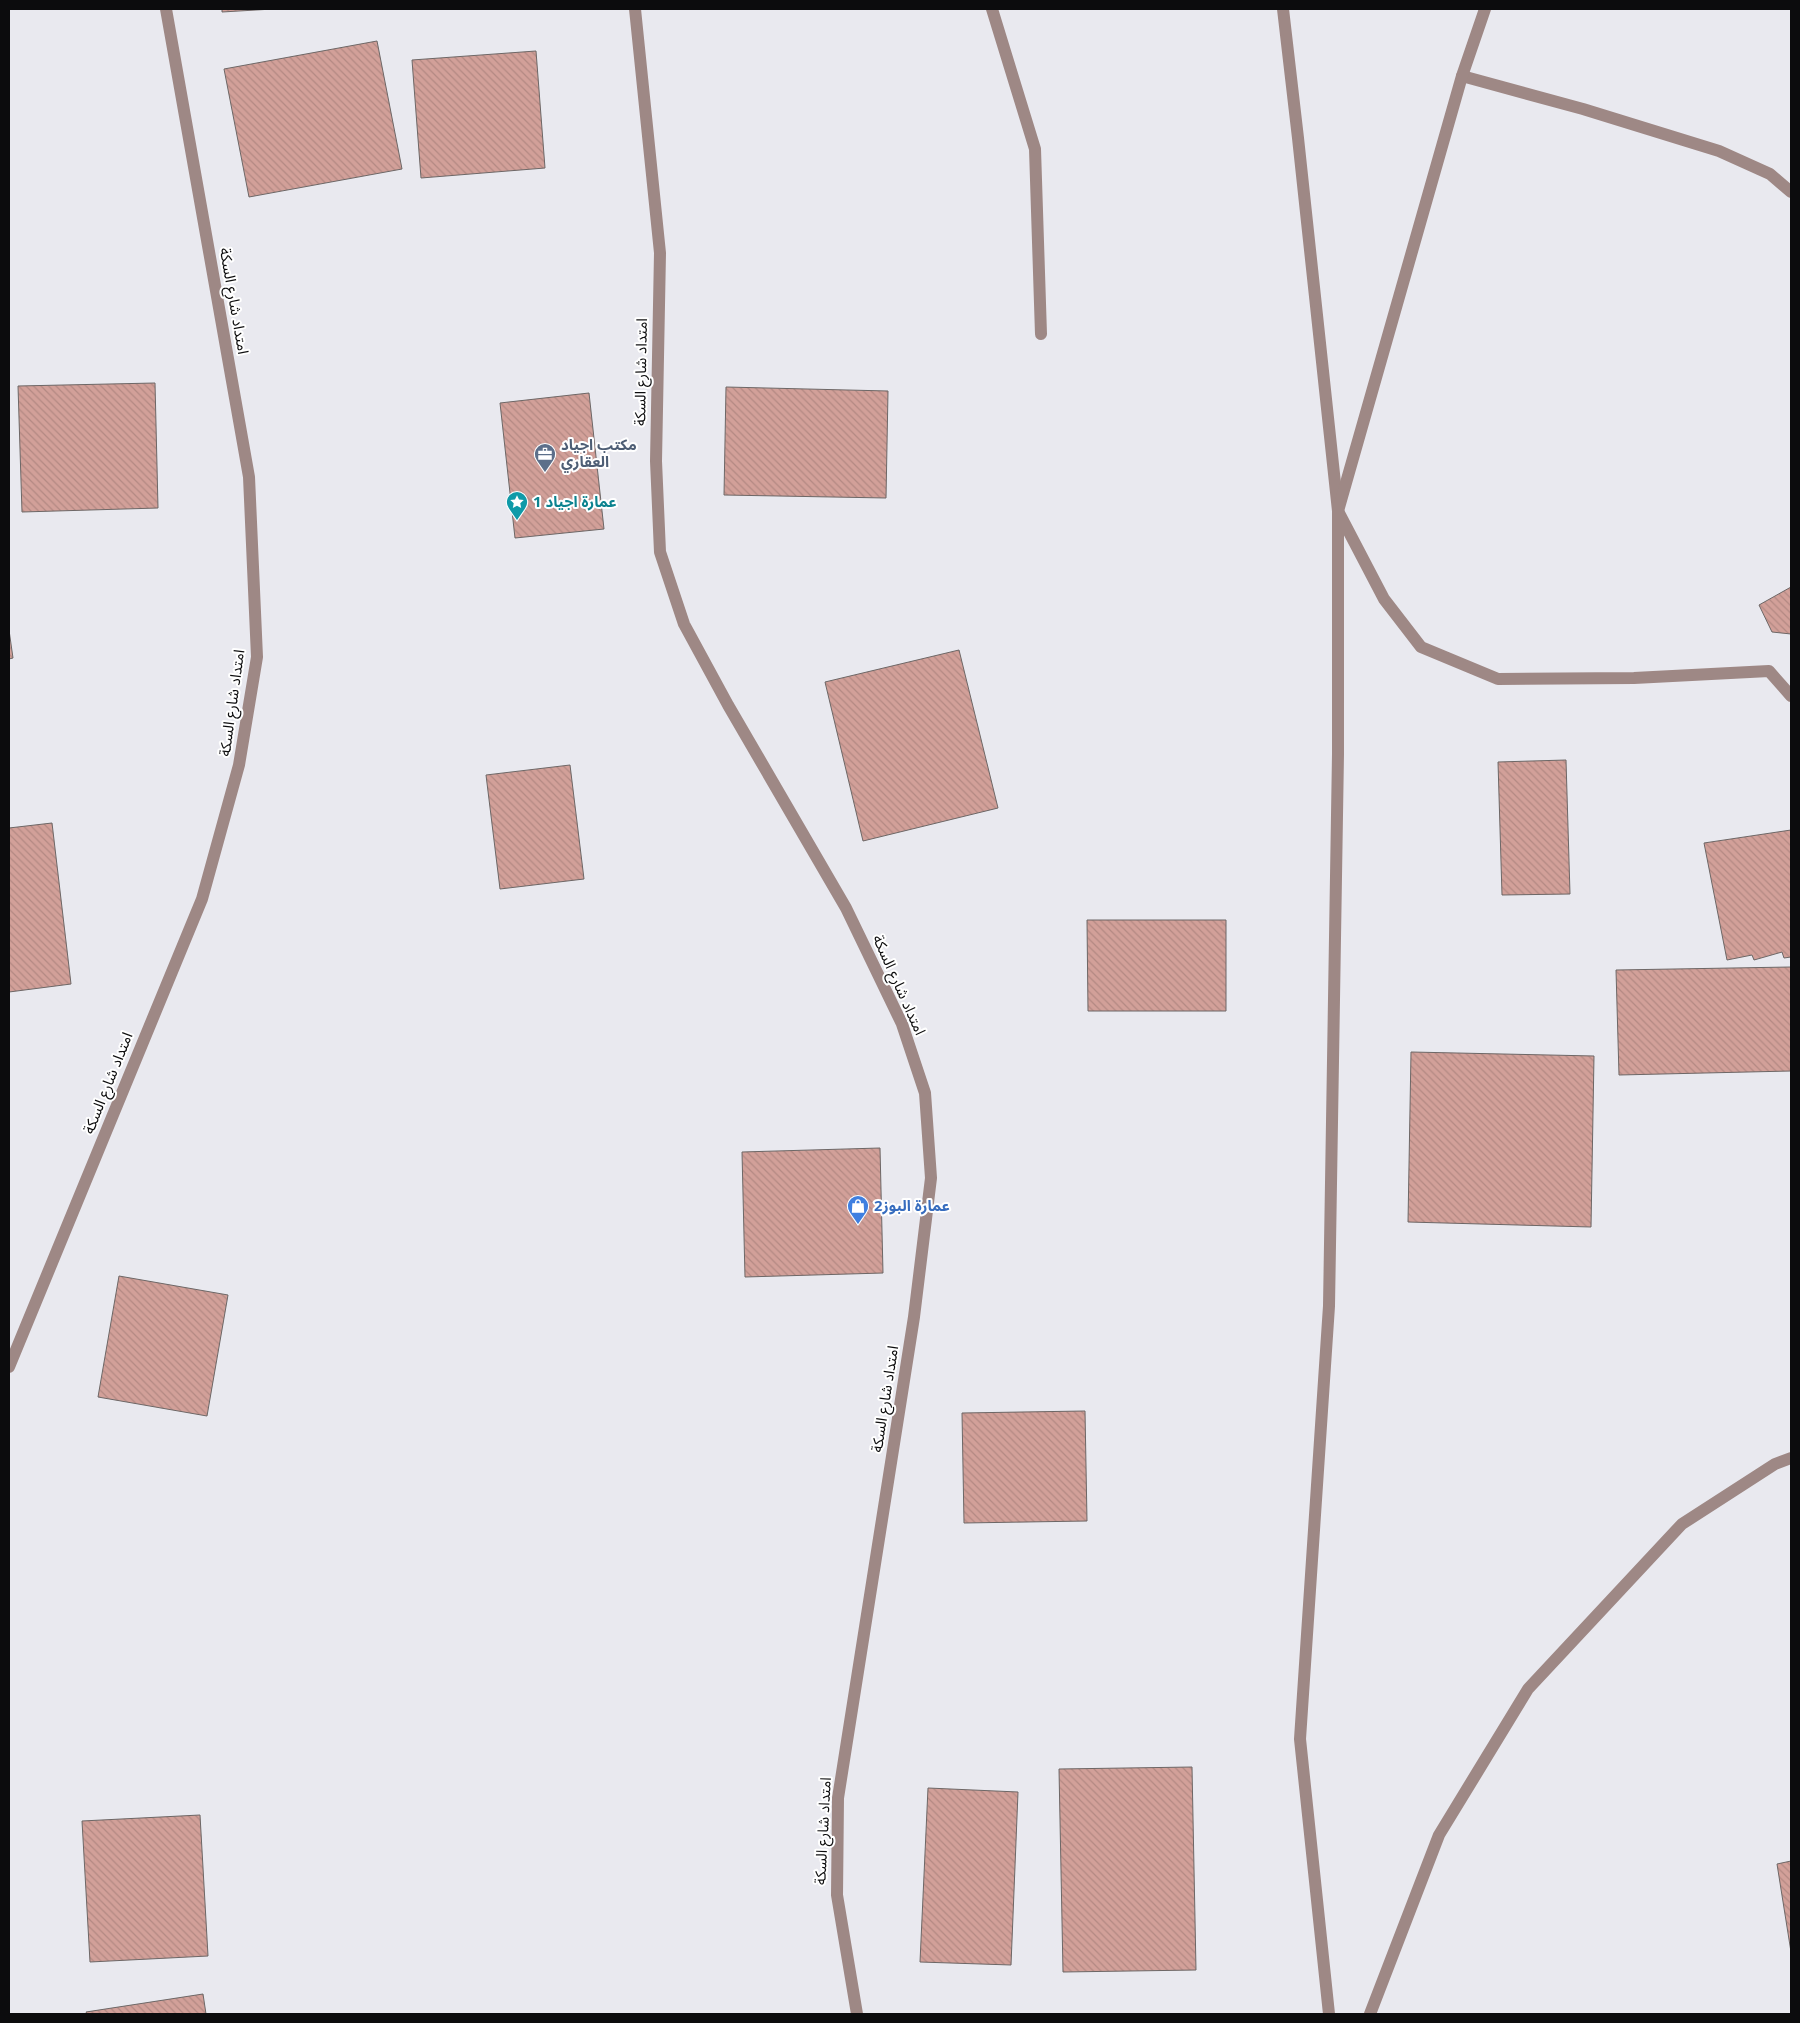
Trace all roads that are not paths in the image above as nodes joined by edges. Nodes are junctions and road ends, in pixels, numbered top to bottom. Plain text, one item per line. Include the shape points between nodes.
1 (166, 9) edge
2 (635, 9) edge
3 (992, 9) edge
4 (1283, 9) edge
5 (1485, 9) edge
6 (1462, 76) junction
7 (1791, 192) edge
8 (1041, 334) dead end
9 (1338, 511) junction
10 (1791, 696) edge
11 (9, 1367) edge
12 (1791, 1458) edge
13 (857, 2014) edge
14 (1329, 2014) edge
15 (1370, 2014) edge

1 - 11 street, امتداد شارع السكة via 249,477 257,657 239,765 202,899
2 - 13 street, امتداد شارع السكة via 660,254 656,461 660,552 684,624 846,908 898,1015 925,1093 931,1178 914,1317 838,1798 837,1895
3 - 8 street via 1035,148
4 - 9 street
5 - 6 street
6 - 7 street via 1719,151 1770,174
6 - 9 street
9 - 10 street via 1384,600 1421,646 1489,675 1498,678 1634,678 1769,671
9 - 14 street via 1330,1306 1300,1739
12 - 15 street via 1776,1464 1682,1524 1528,1689 1439,1836

